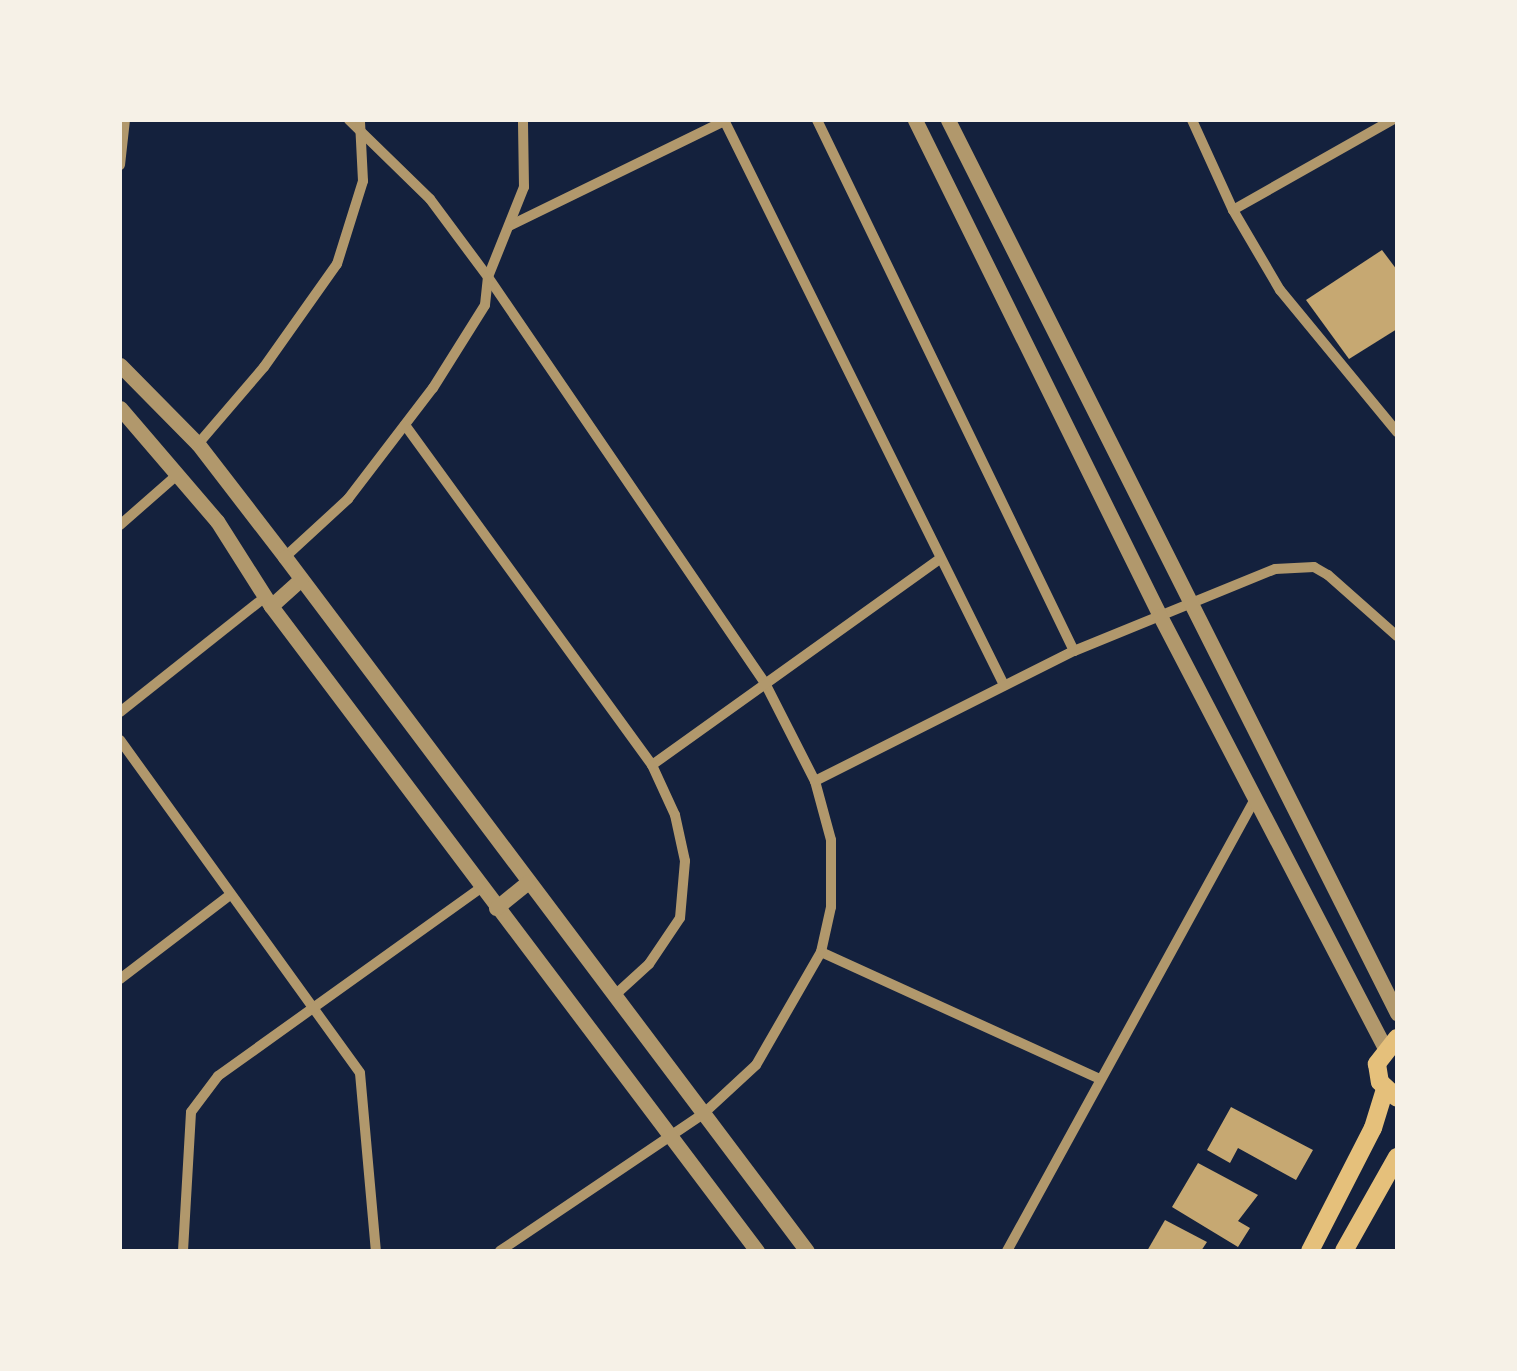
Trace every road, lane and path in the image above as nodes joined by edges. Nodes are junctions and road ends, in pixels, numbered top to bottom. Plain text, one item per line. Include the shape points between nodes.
1 (125, 120) edge
2 (523, 120) edge
3 (724, 120) edge
4 (817, 120) edge
5 (915, 120) edge
6 (948, 120) edge
7 (1192, 120) edge
8 (1392, 120) edge
9 (357, 122) edge
10 (120, 165) edge
11 (1233, 210) junction
12 (508, 226) junction
13 (488, 277) junction
14 (120, 366) edge
15 (120, 408) edge
16 (405, 424) junction
17 (1397, 432) edge
18 (198, 444) junction
19 (178, 474) junction
20 (120, 525) edge
21 (286, 557) junction
22 (940, 559) junction
23 (301, 579) junction
24 (268, 602) junction
25 (1193, 604) junction
26 (1160, 616) junction
27 (1397, 636) edge
28 (1074, 650) junction
29 (1004, 685) junction
30 (766, 686) junction
31 (120, 712) edge
32 (120, 740) edge
33 (652, 766) junction
34 (815, 781) junction
35 (1256, 799) junction
36 (528, 882) junction
37 (482, 887) junction
38 (230, 895) junction
39 (496, 908) junction
40 (821, 952) junction
41 (120, 979) edge
42 (615, 995) junction
43 (311, 1009) junction
44 (1397, 1013) edge
45 (1391, 1042) edge
46 (1100, 1079) junction
47 (1391, 1094) edge
48 (703, 1114) junction
49 (670, 1134) junction
50 (1397, 1157) edge
51 (183, 1251) edge
52 (376, 1251) edge
53 (500, 1251) edge
54 (756, 1251) edge
55 (807, 1251) edge
56 (1008, 1251) edge
57 (1310, 1251) edge
58 (1344, 1251) edge

1 - 10 street
2 - 12 street via 524,186
3 - 12 street
3 - 22 street
4 - 28 street
5 - 26 street
6 - 25 street
7 - 11 street
8 - 11 street
9 - 13 street via 430,199
9 - 18 street via 363,181 337,264 264,368
11 - 17 street via 1280,290
12 - 13 street
13 - 16 street via 485,306
13 - 30 street
14 - 18 street
15 - 19 street
16 - 21 street via 348,499
16 - 33 street
18 - 21 street
19 - 20 street
19 - 24 street
21 - 23 street
22 - 29 street
22 - 30 street
23 - 24 street
23 - 36 street
24 - 31 street
24 - 37 street
25 - 26 street
25 - 27 street via 1276,568 1314,567
25 - 44 street
26 - 28 street
26 - 35 street
28 - 29 street
29 - 34 street
30 - 33 street
30 - 34 street
32 - 38 street
33 - 42 street via 675,814 685,861 680,918 649,964
34 - 40 street via 831,840 831,908
35 - 45 street
35 - 46 street
36 - 39 street
36 - 42 street
37 - 39 street
37 - 43 street
38 - 41 street
38 - 43 street
39 - 49 street
40 - 46 street
40 - 48 street via 756,1065
42 - 48 street
43 - 51 street via 218,1076 191,1112
43 - 52 street via 360,1073
45 - 47 main road via 1378,1073
46 - 56 street
47 - 57 main road
48 - 49 street
48 - 55 street
49 - 53 street
49 - 54 street
50 - 58 main road

